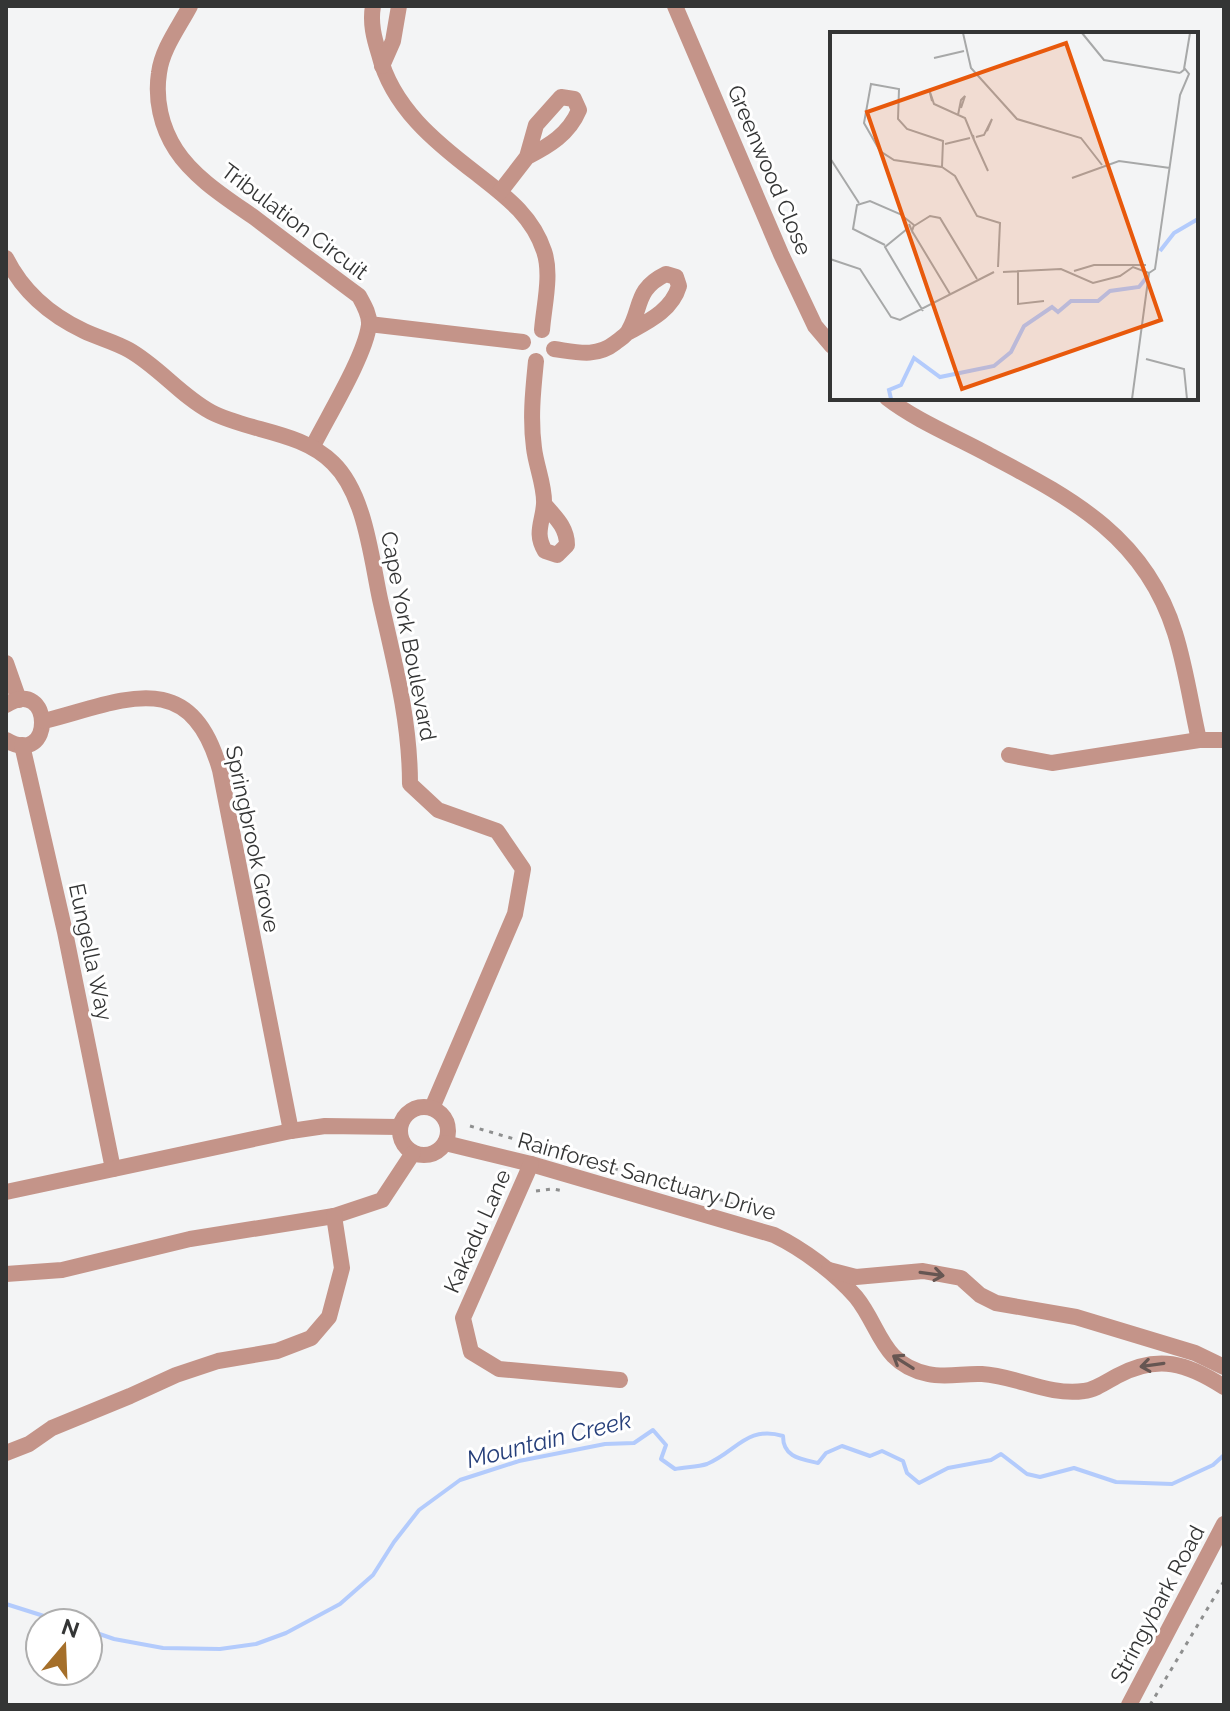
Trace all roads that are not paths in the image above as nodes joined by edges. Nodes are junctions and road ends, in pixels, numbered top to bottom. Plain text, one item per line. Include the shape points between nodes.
1 (190, 6) edge
2 (373, 6) edge
3 (399, 6) edge
4 (675, 6) edge
5 (382, 66) junction
6 (527, 157) dead end
7 (500, 192) junction
8 (6, 258) edge
9 (369, 324) junction
10 (542, 330) junction
11 (629, 332) dead end
12 (523, 342) junction
13 (830, 344) edge
14 (554, 349) junction
15 (536, 361) junction
16 (891, 400) edge
17 (313, 446) junction
18 (544, 504) dead end
19 (6, 663) edge
20 (12, 702) edge
21 (44, 721) junction
22 (1199, 740) junction
23 (1224, 740) edge
24 (14, 742) edge
25 (1009, 755) dead end
26 (432, 1108) junction
27 (399, 1127) junction
28 (291, 1131) junction
29 (445, 1143) junction
30 (413, 1153) junction
31 (531, 1164) junction
32 (113, 1169) junction
33 (6, 1192) edge
34 (334, 1216) junction
35 (827, 1270) junction
36 (6, 1274) edge
37 (1224, 1367) edge
38 (620, 1380) dead end
39 (1224, 1387) edge
40 (6, 1453) edge
41 (1224, 1524) edge
42 (1129, 1705) edge

1 - 9 street, Tribulation Circuit via 159,73 164,127 176,150 193,170 359,296
2 - 5 street
3 - 5 street
4 - 13 street, Greenwood Close via 781,254 815,326
5 - 7 street via 394,92 423,129
6 - 7 street
7 - 10 street via 529,220 545,253
8 - 17 street via 33,298 83,330 129,350 201,406
9 - 12 street
9 - 17 street
10 - 12 street via 530,331
10 - 14 street via 552,337
11 - 14 street via 603,351
12 - 15 street via 524,352
14 - 15 street via 548,358
15 - 18 street via 532,422
16 - 22 street via 1054,489 1110,529 1134,554 1163,601 1175,634
17 - 26 street, Cape York Boulevard via 350,484 364,523 405,709 410,784 438,810 497,831 523,869 515,914
19 - 20 street
20 - 21 street via 36,705
21 - 24 street via 32,742
21 - 28 street, Springbrook Grove via 151,697 181,705 202,726 220,770
22 - 23 street
22 - 25 street via 1052,763
24 - 32 street, Eungella Way via 65,932
26 - 27 street via 411,1110
26 - 29 street via 446,1120
27 - 28 street
27 - 30 street via 401,1141
28 - 32 street
29 - 30 street via 428,1155
29 - 31 street, Rainforest Sanctuary Drive
30 - 34 street via 382,1200
31 - 35 street, Rainforest Sanctuary Drive via 774,1235
31 - 38 street, Kakadu Lane via 463,1318 471,1352 499,1369
32 - 33 street
34 - 36 street via 190,1239 62,1270
34 - 40 street via 342,1268 329,1317 311,1338 176,1375
35 -> 37 street, Rainforest Sanctuary Drive via 856,1277 923,1271 961,1278 996,1303 1076,1317
39 -> 35 street, Rainforest Sanctuary Drive via 1174,1363 1131,1369 1086,1391 1056,1391 983,1374 927,1374 893,1356 858,1300
41 - 42 street, Stringybark Road

